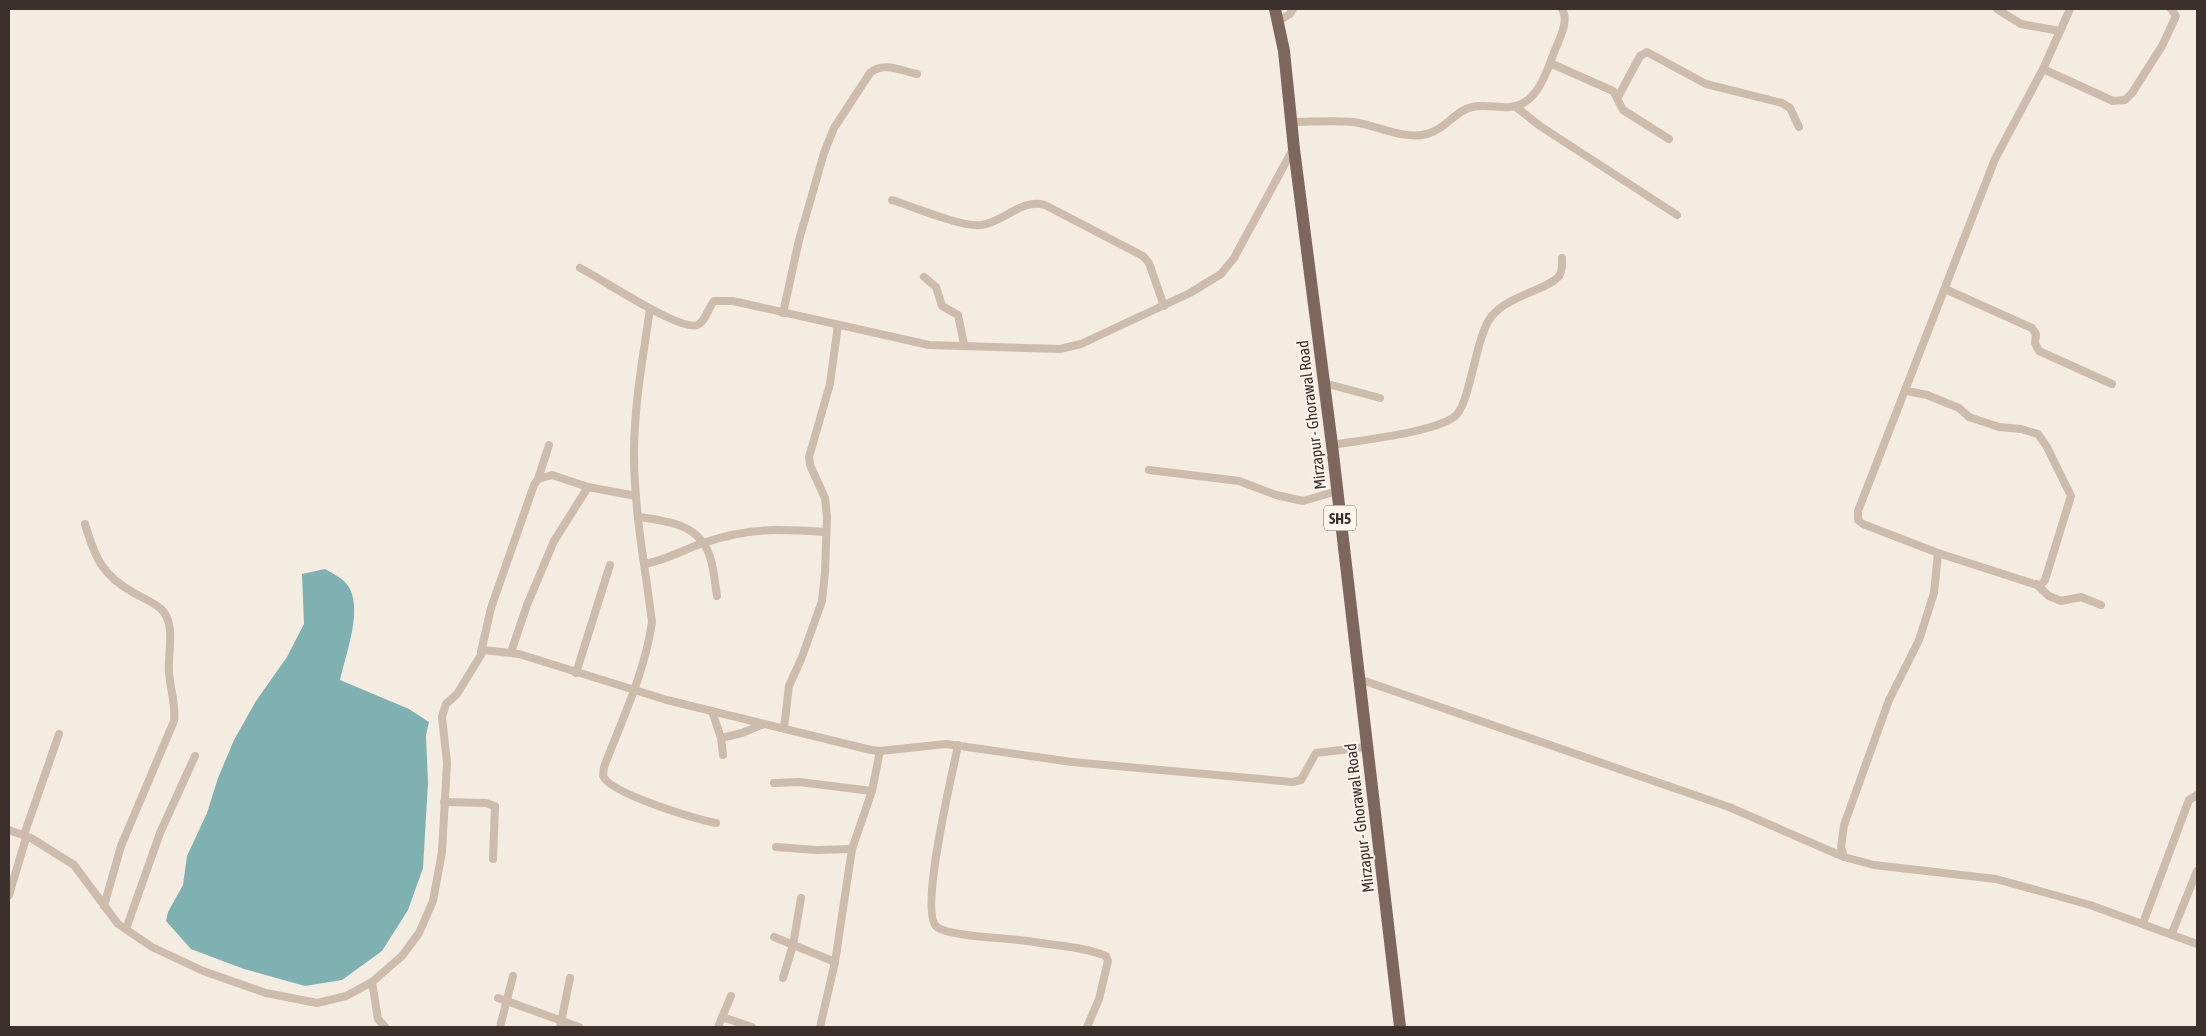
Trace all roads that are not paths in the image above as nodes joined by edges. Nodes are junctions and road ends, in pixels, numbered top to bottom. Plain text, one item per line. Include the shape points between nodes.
1 (1293, 9) edge
2 (1562, 9) edge
3 (1997, 9) edge
4 (2070, 9) edge
5 (2171, 9) edge
6 (1277, 15) edge
7 (2060, 31) junction
8 (1550, 63) junction
9 (2044, 69) junction
10 (918, 74) dead end
11 (1618, 97) junction
12 (1516, 107) junction
13 (1292, 122) junction
14 (1799, 127) dead end
15 (1669, 138) dead end
16 (1294, 149) junction
17 (892, 200) dead end
18 (1677, 215) dead end
19 (1562, 258) dead end
20 (580, 268) dead end
21 (924, 277) dead end
22 (1945, 289) junction
23 (1164, 306) junction
24 (650, 309) junction
25 (783, 313) junction
26 (838, 325) junction
27 (964, 344) junction
28 (1324, 383) junction
29 (2112, 384) dead end
30 (1907, 391) junction
31 (1380, 398) dead end
32 (549, 445) dead end
33 (1332, 445) junction
34 (1149, 470) dead end
35 (538, 479) junction
36 (588, 487) junction
37 (1337, 492) junction
38 (636, 496) junction
39 (639, 517) junction
40 (85, 524) dead end
41 (826, 532) junction
42 (702, 543) junction
43 (1938, 554) junction
44 (645, 564) junction
45 (610, 565) dead end
46 (2034, 582) junction
47 (717, 596) dead end
48 (2101, 604) dead end
49 (481, 652) junction
50 (511, 652) junction
51 (576, 673) junction
52 (1359, 679) junction
53 (634, 690) junction
54 (712, 711) junction
55 (765, 724) junction
56 (784, 728) junction
57 (59, 734) dead end
58 (721, 738) junction
59 (958, 745) junction
60 (1366, 747) junction
61 (880, 752) junction
62 (723, 755) dead end
63 (195, 756) dead end
64 (774, 783) dead end
65 (872, 791) junction
66 (2197, 795) edge
67 (444, 802) junction
68 (716, 823) dead end
69 (9, 830) edge
70 (25, 837) junction
71 (776, 847) dead end
72 (852, 849) junction
73 (1844, 857) junction
74 (494, 859) dead end
75 (2197, 871) edge
76 (9, 895) edge
77 (801, 898) dead end
78 (104, 906) junction
79 (2143, 923) junction
80 (126, 929) junction
81 (2172, 933) junction
82 (774, 937) dead end
83 (2197, 944) edge
84 (793, 945) junction
85 (835, 962) junction
86 (513, 976) dead end
87 (570, 978) dead end
88 (783, 978) dead end
89 (372, 982) junction
90 (731, 996) dead end
91 (498, 998) dead end
92 (507, 1001) junction
93 (722, 1016) junction
94 (560, 1024) edge
95 (385, 1027) edge
96 (500, 1027) edge
97 (580, 1027) edge
98 (718, 1027) edge
99 (752, 1027) edge
100 (820, 1027) edge
101 (1087, 1027) edge
102 (1400, 1027) edge

1 - 6 street via 1290,14
2 - 8 street via 1566,16 1565,24
3 - 7 street via 2021,24
4 - 7 street
5 - 9 street via 2176,16 2171,29 2125,100 2113,101
6 - 13 main road, Mirzapur - Ghorawal Road / SH5
7 - 9 street
8 - 11 street via 1613,91
8 - 12 street via 1532,98
9 - 22 street via 1995,159
10 - 25 street via 876,67 834,128 799,240
11 - 14 street via 1640,56 1647,52 1706,84 1782,103 1790,108
11 - 15 street via 1623,110
12 - 13 street via 1470,107 1444,127 1426,134 1403,134 1352,122
12 - 18 street
13 - 16 main road, Mirzapur - Ghorawal Road / SH5
16 - 23 street via 1234,258 1221,274
16 - 28 main road, Mirzapur - Ghorawal Road / SH5
17 - 23 street via 980,225 1032,202 1045,204 1143,256 1149,263
19 - 33 street via 1562,271 1555,280 1513,298 1491,317 1483,332 1457,416 1446,422 1389,436
20 - 24 street
21 - 27 street via 936,287 942,306 958,315
22 - 29 street via 2032,328 2039,350
22 - 30 street
23 - 27 street via 1082,344 1060,349
24 - 25 street via 696,326 702,322 714,301 733,301
24 - 38 street via 635,420
25 - 26 street
26 - 27 street via 928,345
26 - 41 street via 830,384 809,457 825,498
28 - 31 street
28 - 33 main road, Mirzapur - Ghorawal Road / SH5
30 - 43 street via 1858,516 1863,524
30 - 46 street via 1945,402 1969,416 1999,427 2031,431 2042,439 2071,496 2045,580 2040,586
32 - 35 street
33 - 37 main road, Mirzapur - Ghorawal Road / SH5
34 - 37 street via 1239,482 1303,501
35 - 36 street via 552,475
35 - 49 street via 492,608
36 - 38 street
36 - 50 street via 554,541
37 - 52 main road, Mirzapur - Ghorawal Road / SH5
38 - 39 street
39 - 42 street via 683,526 695,533
39 - 44 street
40 - 78 street via 96,558 105,573 161,609 166,616 170,630 169,672 175,709 174,721 121,846
41 - 42 street via 761,529
41 - 56 street via 822,601 789,686
42 - 44 street via 672,558
42 - 47 street via 710,556
43 - 46 street via 2028,583
43 - 73 street via 1934,593 1919,640 1889,700 1844,825 1841,847
44 - 53 street via 652,622
45 - 51 street
46 - 48 street via 2049,596 2062,601 2081,597
49 - 50 street via 489,649
49 - 67 street via 444,710 442,731 447,763
50 - 51 street
51 - 53 street
52 - 60 main road, Mirzapur - Ghorawal Road / SH5
52 - 73 street via 1729,807
53 - 54 street
53 - 68 street via 604,767 605,780 656,806
54 - 55 street
54 - 58 street
55 - 56 street
55 - 58 street
56 - 61 street
57 - 70 street
58 - 62 street
59 - 60 street via 1072,762 1293,782 1301,780 1316,752
59 - 61 street
59 - 101 street via 932,878 930,904 933,924 950,932 1024,940 1106,956 1108,961 1099,999
60 - 102 main road, Mirzapur - Ghorawal Road / SH5
61 - 65 street
63 - 80 street via 160,833
64 - 65 street via 798,782
65 - 72 street
66 - 79 street via 2189,800
67 - 74 street via 495,806
67 - 89 street via 442,852 433,901 419,933 402,956
69 - 70 street
70 - 76 street
70 - 78 street via 74,865
71 - 72 street
72 - 85 street
73 - 79 street via 1881,866 1996,879
75 - 81 street
77 - 84 street
78 - 80 street
79 - 81 street
80 - 89 street via 152,947 203,971 266,993 301,1001 317,1003 346,996
81 - 83 street
82 - 84 street
84 - 85 street
84 - 88 street
85 - 100 street
86 - 92 street
87 - 94 street
89 - 95 street via 378,1019
90 - 93 street
91 - 92 street
92 - 94 street
92 - 96 street
93 - 98 street
93 - 99 street
94 - 97 street

